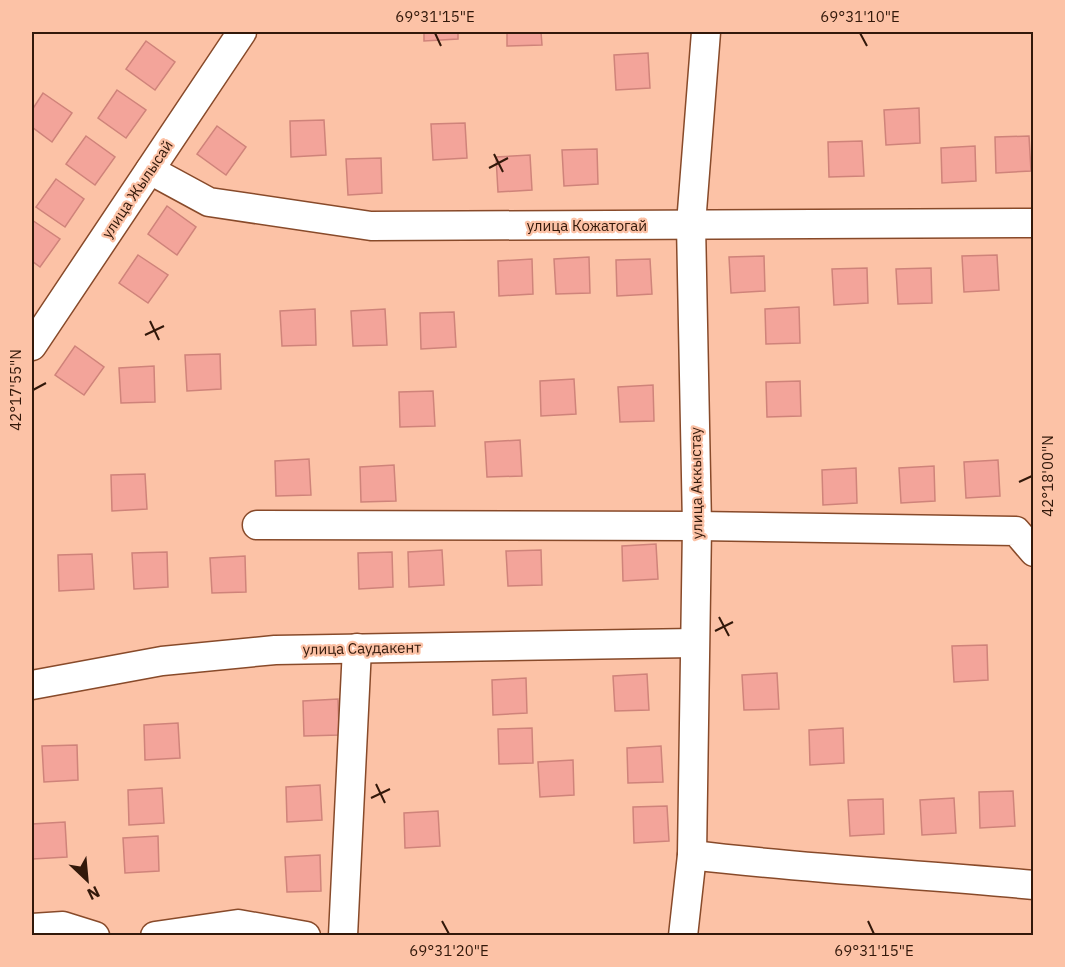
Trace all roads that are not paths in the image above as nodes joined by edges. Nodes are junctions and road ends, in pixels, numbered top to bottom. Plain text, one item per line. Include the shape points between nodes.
1 (242, 32) edge
2 (706, 32) edge
3 (150, 170) junction
4 (1034, 223) edge
5 (692, 224) junction
6 (32, 346) edge
7 (256, 525) dead end
8 (697, 526) junction
9 (1028, 539) edge
10 (694, 643) junction
11 (357, 648) junction
12 (32, 685) edge
13 (692, 855) junction
14 (1034, 885) edge
15 (32, 928) edge
16 (95, 936) edge
17 (155, 936) edge
18 (306, 936) edge
19 (343, 936) edge
20 (683, 936) edge

1 - 3 street, улица Жылысай
2 - 5 street, улица Аккыстау
3 - 5 street, улица Кожатогай via 209,202 371,226
3 - 6 street, улица Жылысай
4 - 5 street, улица Кожатогай
5 - 8 street, улица Аккыстау
7 - 8 street
8 - 9 street
8 - 10 street, улица Аккыстау
10 - 11 street, улица Саудакент
10 - 13 street, улица Аккыстау
11 - 12 street, улица Саудакент via 275,650 162,661
11 - 19 street
13 - 14 street via 792,867 916,873
13 - 20 street, улица Аккыстау
15 - 16 street via 63,926
17 - 18 street via 238,924

